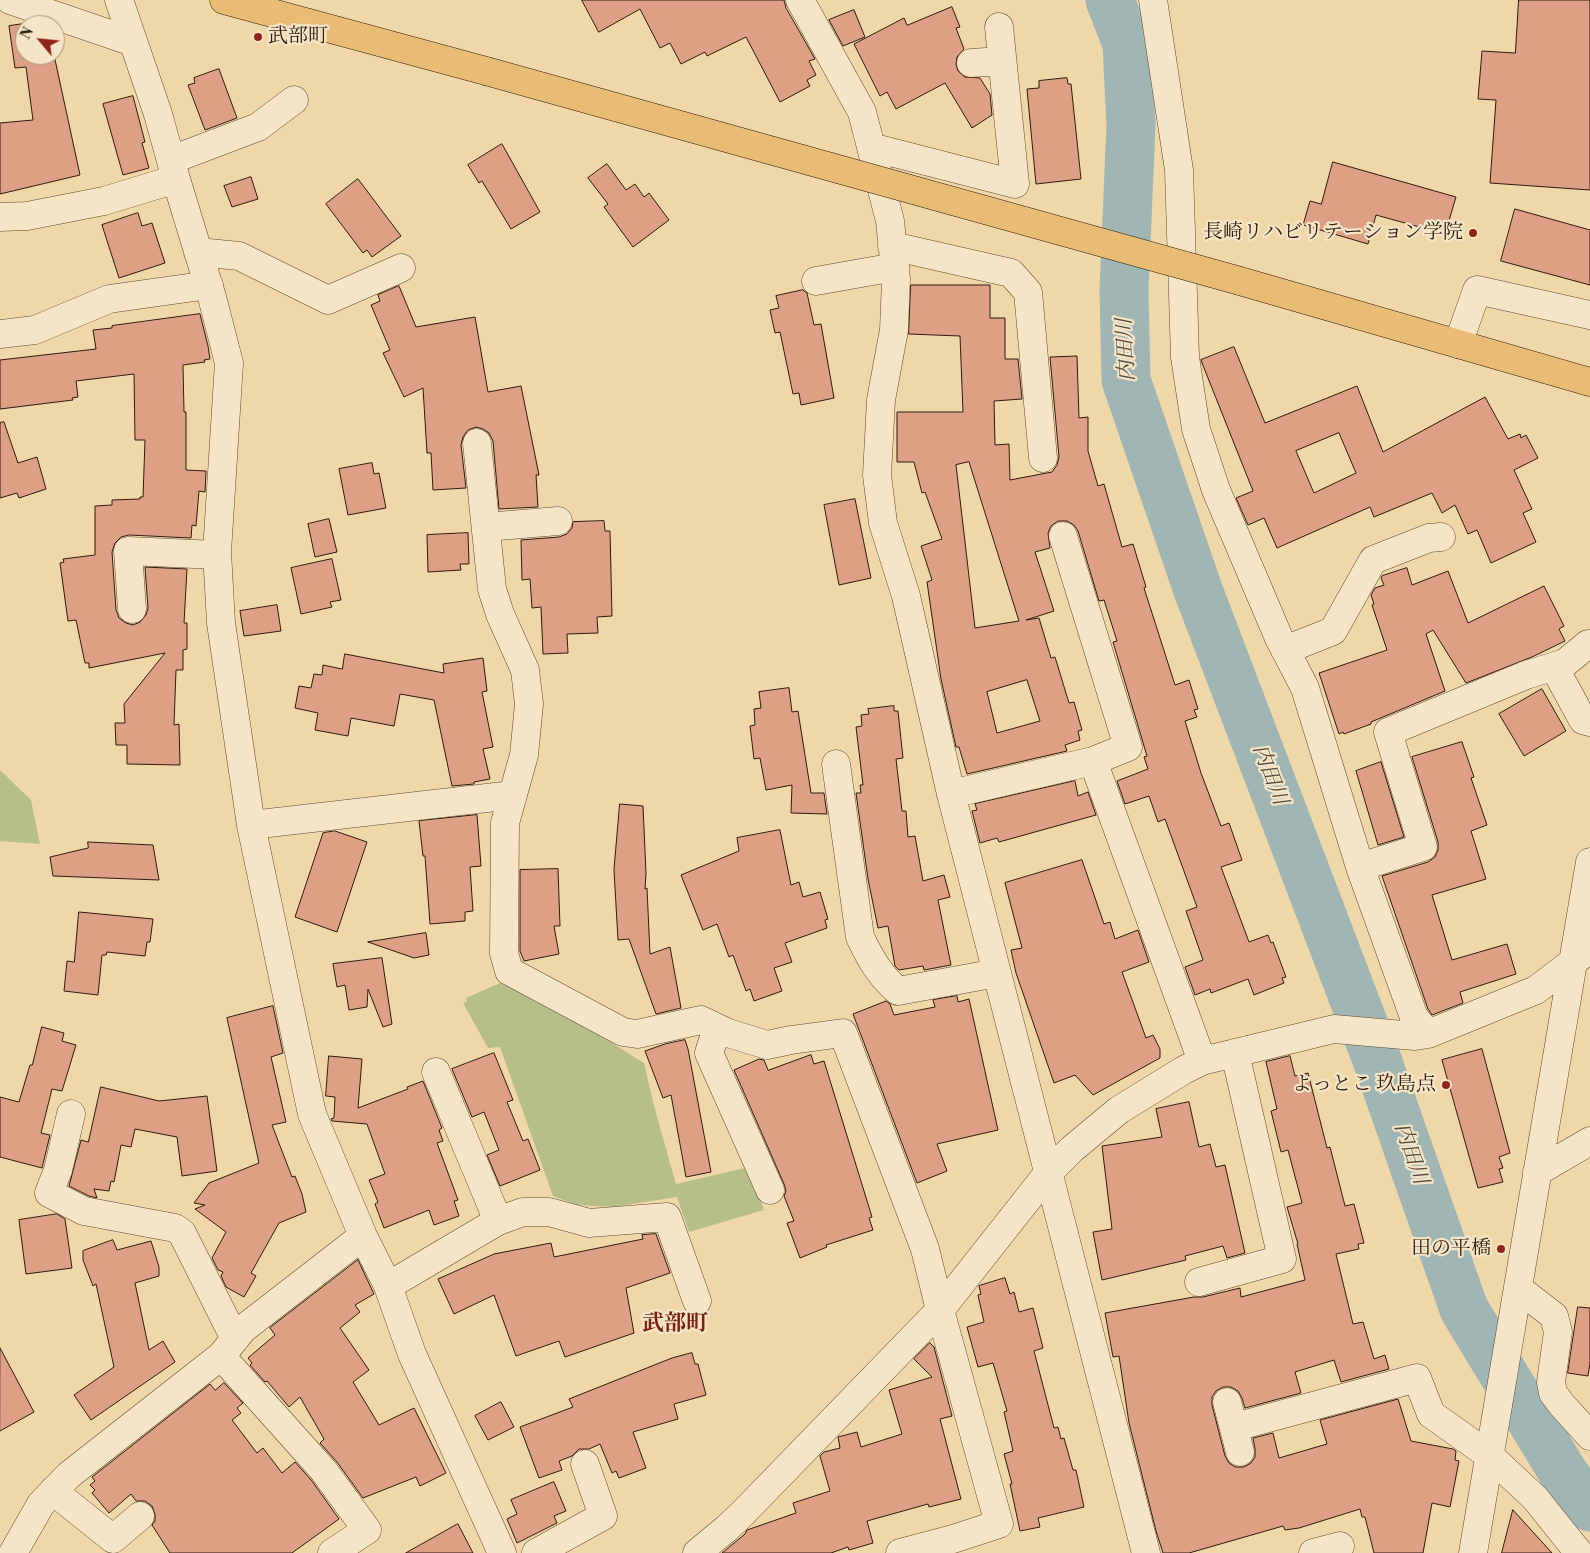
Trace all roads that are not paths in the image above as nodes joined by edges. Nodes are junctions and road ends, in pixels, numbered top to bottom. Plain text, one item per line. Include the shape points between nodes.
1 (10, 0) edge
2 (119, 0) edge
3 (800, 0) edge
4 (1153, 0) edge
5 (241, 2) edge
6 (999, 27) dead end
7 (131, 35) junction
8 (1002, 61) junction
9 (971, 63) dead end
10 (294, 100) dead end
11 (871, 147) junction
12 (173, 169) junction
13 (0, 217) edge
14 (198, 252) junction
15 (894, 257) junction
16 (401, 268) dead end
17 (816, 281) dead end
18 (209, 285) junction
19 (1590, 315) edge
20 (0, 334) edge
21 (1458, 344) junction
22 (1590, 382) edge
23 (477, 443) dead end
24 (1043, 458) dead end
25 (558, 521) dead end
26 (486, 526) junction
27 (1063, 536) dead end
28 (1441, 537) dead end
29 (217, 555) junction
30 (132, 609) dead end
31 (1588, 644) dead end
32 (1285, 650) junction
33 (1554, 667) junction
34 (1590, 722) edge
35 (1092, 761) junction
36 (836, 764) dead end
37 (951, 794) junction
38 (513, 795) junction
39 (251, 825) junction
40 (1590, 862) edge
41 (1360, 867) junction
42 (1582, 954) edge
43 (997, 973) junction
44 (718, 1028) junction
45 (1421, 1035) junction
46 (1235, 1053) junction
47 (1202, 1061) junction
48 (436, 1072) dead end
49 (70, 1114) dead end
50 (1590, 1141) edge
51 (1049, 1172) junction
52 (1537, 1172) junction
53 (770, 1190) dead end
54 (498, 1221) junction
55 (363, 1236) junction
56 (1199, 1282) dead end
57 (388, 1286) junction
58 (1519, 1289) junction
59 (697, 1301) dead end
60 (940, 1310) junction
61 (228, 1347) junction
62 (1234, 1427) dead end
63 (1590, 1436) edge
64 (1490, 1456) junction
65 (586, 1464) dead end
66 (53, 1492) junction
67 (140, 1516) dead end
68 (955, 1546) edge
69 (1340, 1546) dead end
70 (13, 1553) edge
71 (332, 1553) edge
72 (502, 1553) edge
73 (536, 1553) edge
74 (697, 1553) edge
75 (900, 1553) edge
76 (1146, 1553) edge
77 (1313, 1553) edge
78 (1474, 1553) edge
79 (1579, 1553) edge

1 - 7 street
2 - 7 street
3 - 11 street via 862,112
4 - 32 street via 1179,170 1185,357 1196,429 1216,490
5 - 21 main road, bridge
6 - 8 street
7 - 12 street
8 - 9 street
8 - 11 street via 1015,184
10 - 12 street via 258,127
11 - 15 street via 890,221
12 - 13 street via 104,201 27,216
12 - 14 street
14 - 16 street via 240,256 328,300
14 - 18 street
15 - 17 street
15 - 24 street via 1011,273 1028,292
15 - 37 street via 894,330 881,400 877,475 883,523 906,596
18 - 20 street via 109,299 36,330
18 - 29 street via 229,363
19 - 21 street via 1477,290
21 - 22 main road
23 - 26 street
25 - 26 street
26 - 38 street via 492,589 525,670 529,704 524,755
27 - 35 street via 1128,747
28 - 32 street via 1429,538 1373,560 1333,632
29 - 30 street via 128,551
29 - 39 street via 221,623
31 - 33 street via 1565,663
32 - 41 street via 1305,688
33 - 34 street via 1583,720
33 - 41 street via 1526,675 1388,732 1423,846
35 - 37 street
35 - 47 street
36 - 43 street via 860,937 870,960 898,991
37 - 43 street
38 - 39 street
38 - 44 street via 505,823 504,953 509,971 623,1032 638,1034 701,1020
39 - 55 street via 312,1114
40 - 42 street
41 - 45 street
42 - 45 street via 1536,990
42 - 52 street
43 - 51 street
44 - 53 street via 709,1053
44 - 60 street via 767,1045 843,1033 925,1249
45 - 46 street via 1334,1029
46 - 47 street
46 - 56 street via 1282,1260
47 - 51 street via 1120,1110
48 - 54 street
49 - 61 street via 58,1170 49,1193 84,1211 175,1228 182,1233
50 - 52 street
51 - 60 street
51 - 76 street
52 - 58 street
54 - 57 street
54 - 59 street via 523,1212 549,1212 589,1222 667,1217
55 - 57 street
55 - 61 street via 243,1329
57 - 72 street via 412,1354
58 - 63 street via 1554,1316 1558,1332 1551,1382 1553,1392
58 - 64 street
60 - 68 street via 999,1524
60 - 74 street via 726,1529
61 - 66 street via 69,1475
61 - 71 street via 367,1530
62 - 64 street via 1331,1389 1417,1378 1431,1414
64 - 78 street
64 - 79 street via 1535,1498
65 - 73 street via 603,1516
66 - 67 street via 113,1540
66 - 70 street via 41,1504
68 - 75 street
69 - 77 street

